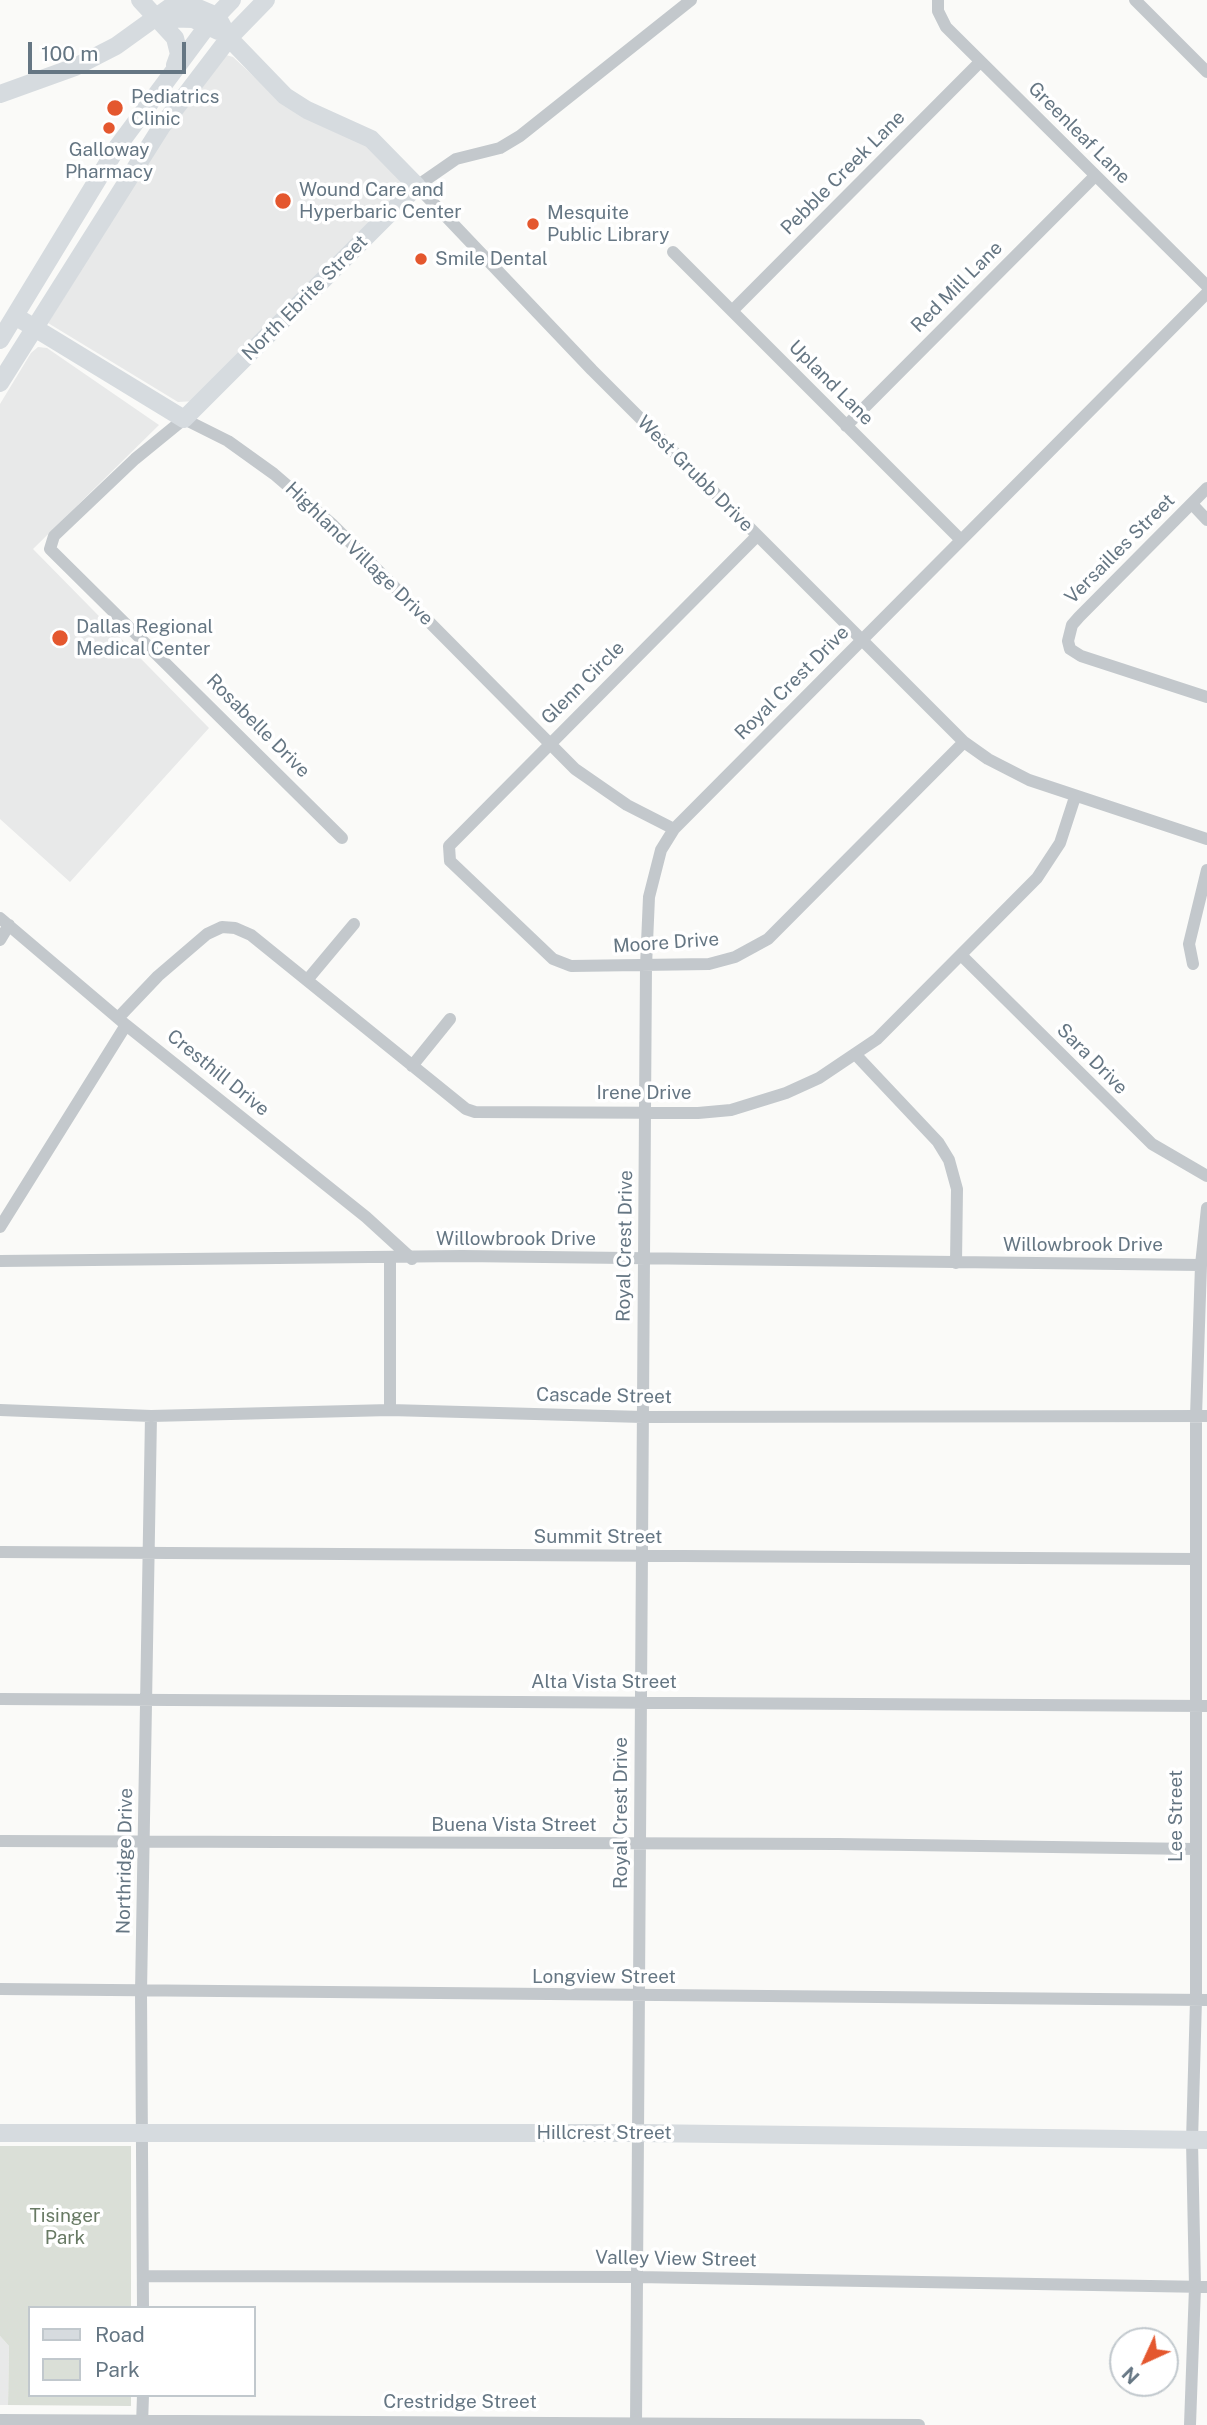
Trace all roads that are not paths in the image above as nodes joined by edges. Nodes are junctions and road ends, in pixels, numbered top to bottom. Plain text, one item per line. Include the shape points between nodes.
1 (140, 0) edge
2 (232, 0) edge
3 (266, 0) edge
4 (691, 0) edge
5 (938, 0) edge
6 (1135, 0) edge
7 (175, 3) edge
8 (158, 18) junction
9 (213, 20) junction
10 (229, 38) junction
11 (980, 62) junction
12 (1207, 72) edge
13 (171, 75) junction
14 (0, 94) edge
15 (118, 146) junction
16 (139, 160) junction
17 (1095, 176) junction
18 (417, 186) junction
19 (79, 206) junction
20 (673, 252) dead end
21 (74, 261) junction
22 (1207, 286) edge
23 (1207, 293) edge
24 (732, 311) junction
25 (15, 316) junction
26 (34, 327) junction
27 (0, 340) edge
28 (0, 383) edge
29 (184, 419) junction
30 (846, 426) junction
31 (1207, 488) edge
32 (1192, 504) junction
33 (1207, 520) edge
34 (68, 522) joint
35 (757, 536) junction
36 (961, 540) junction
37 (863, 640) junction
38 (1207, 697) edge
39 (964, 742) junction
40 (550, 743) junction
41 (1075, 797) junction
42 (674, 829) junction
43 (342, 838) dead end
44 (1207, 839) edge
45 (450, 860) joint
46 (1207, 870) edge
47 (5, 921) edge
48 (354, 924) dead end
49 (0, 940) edge
50 (961, 955) junction
51 (1193, 964) dead end
52 (646, 966) junction
53 (307, 979) junction
54 (450, 1019) dead end
55 (123, 1021) junction
56 (856, 1055) junction
57 (412, 1066) junction
58 (646, 1113) junction
59 (1207, 1176) edge
60 (1207, 1208) edge
61 (0, 1227) edge
62 (390, 1257) junction
63 (412, 1259) junction
64 (645, 1259) junction
65 (0, 1261) edge
66 (956, 1263) junction
67 (1201, 1265) junction
68 (0, 1410) edge
69 (390, 1410) junction
70 (151, 1416) junction
71 (1201, 1416) edge
72 (643, 1417) junction
73 (0, 1552) edge
74 (147, 1554) junction
75 (642, 1556) junction
76 (1196, 1559) junction
77 (0, 1699) edge
78 (147, 1700) junction
79 (641, 1702) junction
80 (1201, 1706) edge
81 (0, 1842) edge
82 (146, 1843) junction
83 (640, 1845) junction
84 (1195, 1849) junction
85 (0, 1989) edge
86 (141, 1992) junction
87 (640, 1997) junction
88 (1201, 2000) edge
89 (144, 2130) junction
90 (0, 2133) edge
91 (639, 2133) junction
92 (1199, 2140) edge
93 (144, 2276) junction
94 (637, 2277) junction
95 (1201, 2287) edge
96 (144, 2306) edge
97 (143, 2397) edge
98 (0, 2420) edge
99 (143, 2422) edge
100 (636, 2424) edge
101 (919, 2425) edge
102 (1191, 2425) edge

1 - 8 street
2 - 9 street
3 - 10 street
4 - 18 street, North Ebrite Street via 520,136 500,148 456,159
5 - 11 street, Greenleaf Lane via 946,27
6 - 12 street
7 - 8 street
7 - 9 street via 191,5
8 - 9 street
8 - 13 street via 178,47
8 - 14 street via 75,67
9 - 10 street, West Grubb Drive
9 - 13 street
10 - 16 street
10 - 18 street, West Grubb Drive via 285,96 371,139
11 - 17 street, Greenleaf Lane
11 - 24 street, Pebble Creek Lane
13 - 15 street
15 - 16 street
15 - 19 street
16 - 21 street
17 - 22 street, Greenleaf Lane
17 - 30 street, Red Mill Lane
18 - 29 street, North Ebrite Street
18 - 35 street, West Grubb Drive
19 - 21 street via 92,219
19 - 25 street
20 - 24 street, Upland Lane
21 - 26 street
23 - 36 street, Royal Crest Drive
24 - 30 street, Upland Lane
25 - 26 street, Highland Village Drive
25 - 27 street
26 - 28 street
26 - 29 street, Highland Village Drive
29 - 34 street, North Ebrite Street
29 - 40 street, Highland Village Drive via 260,463 323,516
30 - 36 street, Upland Lane
31 - 32 street, Versailles Street
32 - 33 street
32 - 38 street, Versailles Street via 1079,617 1068,640 1070,649 1081,656
34 - 43 street, Rosabelle Drive via 50,541 56,558
35 - 37 street, West Grubb Drive
35 - 40 street, Glenn Circle
36 - 37 street, Royal Crest Drive
37 - 39 street, West Grubb Drive
37 - 42 street, Royal Crest Drive
39 - 41 street, West Grubb Drive via 1030,780
39 - 52 street, Moore Drive via 768,939 735,957 709,964
40 - 42 street, Highland Village Drive via 575,769 627,805
40 - 45 street, Glenn Circle via 449,846
41 - 44 street, West Grubb Drive
41 - 50 street, Irene Drive via 1060,842 1037,878
42 - 52 street, Royal Crest Drive via 661,850 649,897
45 - 52 street, Moore Drive via 553,959 571,966
46 - 51 street via 1189,944
47 - 49 street
47 - 55 street, Cresthill Drive
48 - 53 street
50 - 56 street, Irene Drive
50 - 59 street, Sara Drive via 1152,1144
52 - 58 street, Royal Crest Drive
53 - 55 street, Irene Drive via 251,935 222,927 158,976
53 - 57 street, Irene Drive
54 - 57 street
55 - 61 street
55 - 63 street, Cresthill Drive
56 - 58 street, Irene Drive via 786,1093 731,1110
56 - 66 street via 938,1142 949,1160 957,1189
57 - 58 street, Irene Drive via 475,1112
58 - 64 street, Royal Crest Drive
60 - 67 street, Lee Street
62 - 63 street, Willowbrook Drive
62 - 65 street, Willowbrook Drive
62 - 69 street
63 - 64 street, Willowbrook Drive
64 - 66 street, Willowbrook Drive
64 - 72 street, Royal Crest Drive
66 - 67 street, Willowbrook Drive
67 - 71 street, Lee Street
68 - 70 street, Cascade Street
69 - 70 street, Cascade Street
69 - 72 street, Cascade Street
70 - 74 street, Northridge Drive
71 - 72 street, Cascade Street
71 - 76 street, Lee Street
72 - 75 street, Royal Crest Drive
73 - 74 street, Summit Street
74 - 75 street, Summit Street
74 - 78 street, Northridge Drive
75 - 76 street, Summit Street
75 - 79 street, Royal Crest Drive
76 - 80 street, Lee Street
77 - 78 street, Alta Vista Street
78 - 79 street, Alta Vista Street
78 - 82 street, Northridge Drive
79 - 80 street, Alta Vista Street
79 - 83 street, Royal Crest Drive
80 - 84 street, Lee Street
81 - 82 street, Buena Vista Street
82 - 83 street, Buena Vista Street
82 - 86 street, Northridge Drive
83 - 84 street, Buena Vista Street
83 - 87 street, Royal Crest Drive
84 - 88 street, Lee Street
85 - 86 street, Longview Street
86 - 87 street, Longview Street
86 - 89 street, Northridge Drive
87 - 88 street, Longview Street
87 - 91 street, Royal Crest Drive
88 - 92 street, Lee Street
89 - 90 street, Hillcrest Street
89 - 91 street, Hillcrest Street
89 - 93 street, Northridge Drive
91 - 92 street, Hillcrest Street
91 - 94 street, Royal Crest Drive
92 - 95 street, Lee Street
93 - 94 street, Valley View Street
93 - 96 street, Northridge Drive
94 - 95 street, Valley View Street
94 - 100 street, Royal Crest Drive
95 - 102 street, Lee Street
97 - 99 street
98 - 99 street, Crestridge Street
99 - 100 street, Crestridge Street
100 - 101 street, Crestridge Street

